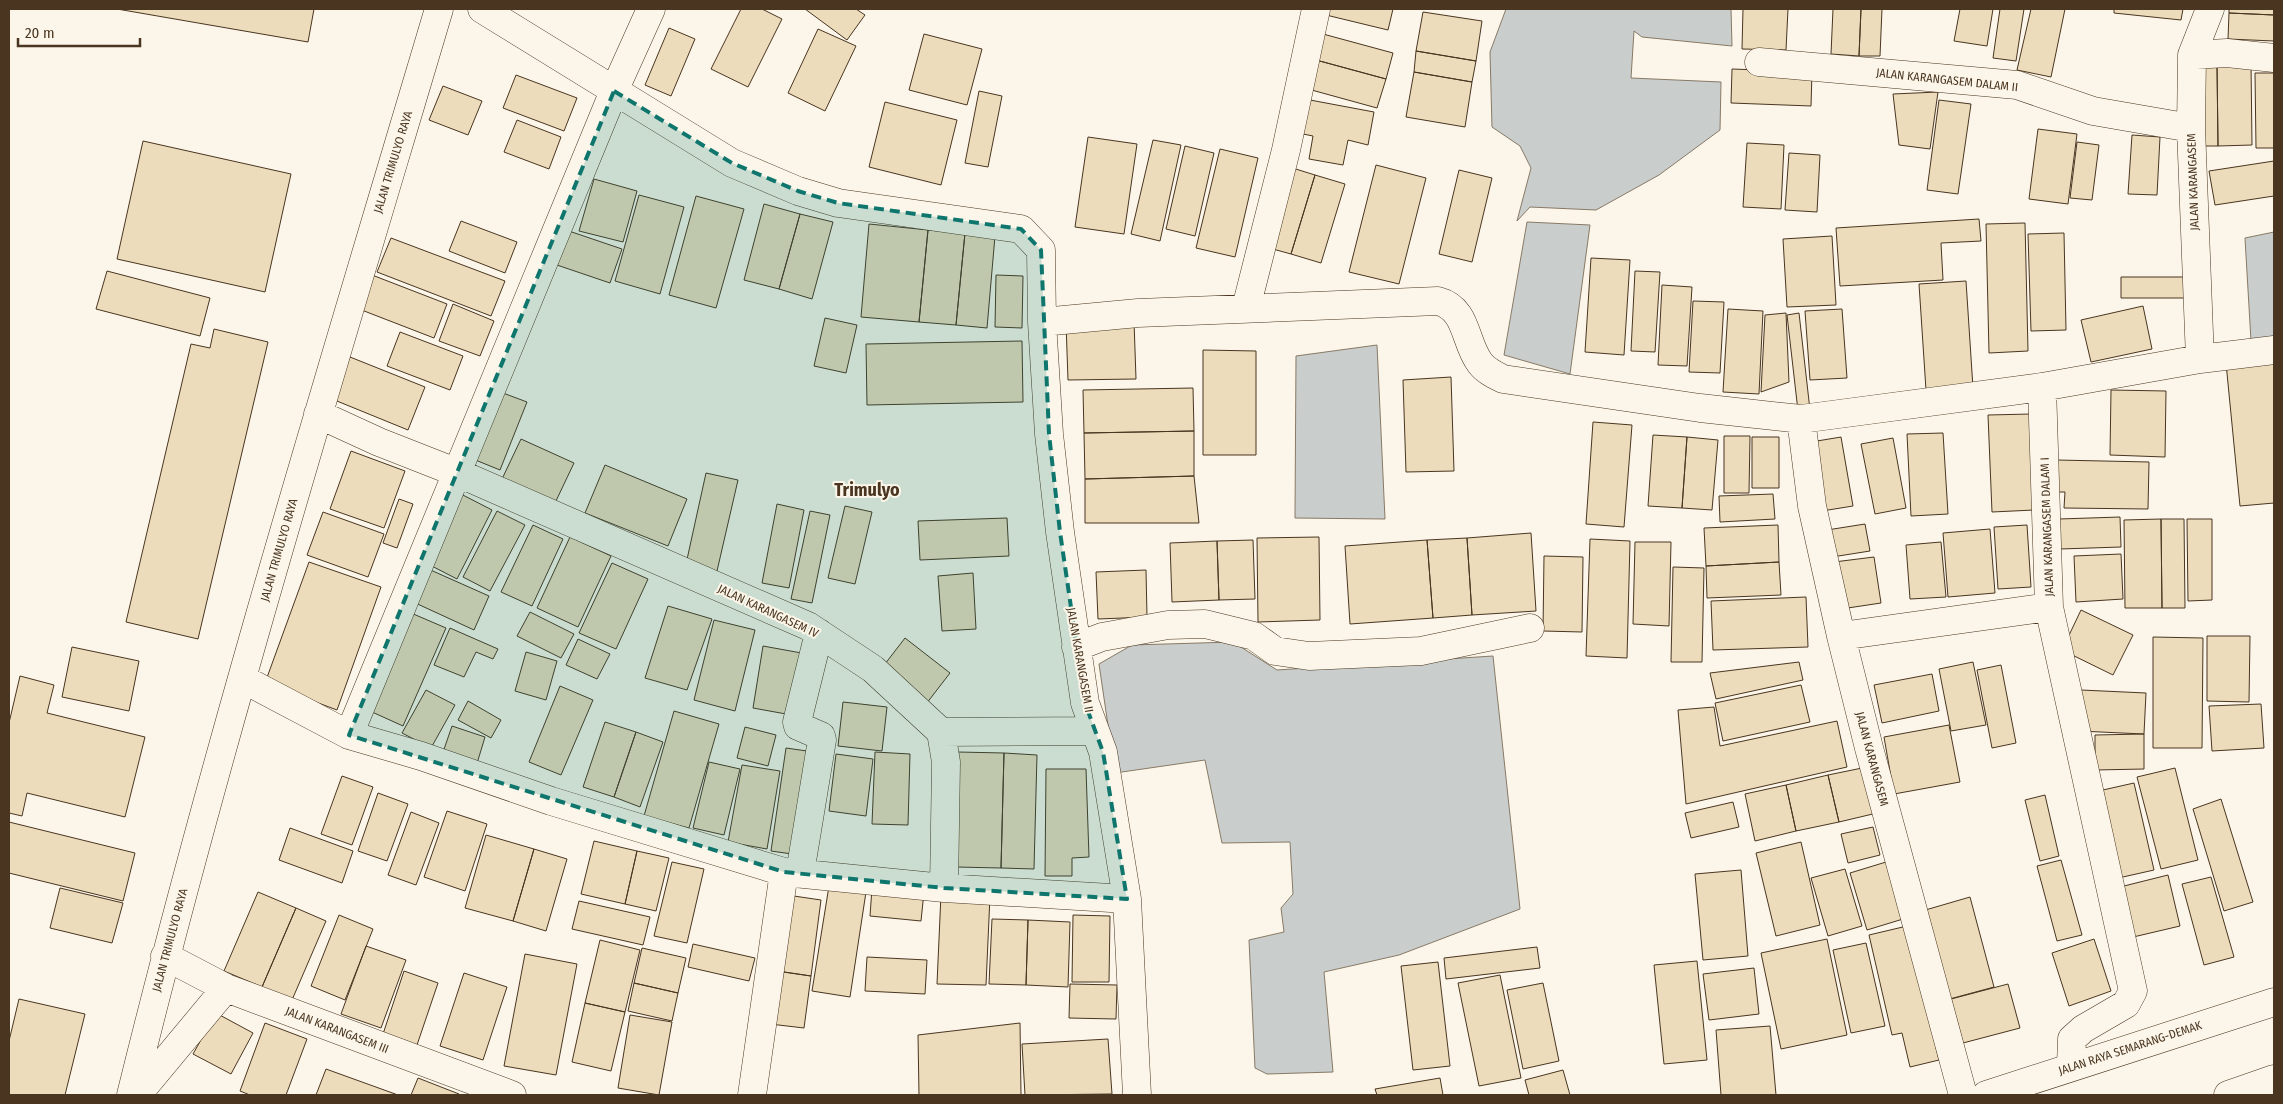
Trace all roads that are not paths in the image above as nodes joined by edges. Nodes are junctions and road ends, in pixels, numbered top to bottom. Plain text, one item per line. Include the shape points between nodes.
1 (439, 9) edge
2 (482, 9) edge
3 (651, 9) edge
4 (1316, 9) edge
5 (2210, 9) edge
6 (2192, 55) junction
7 (2274, 58) edge
8 (1759, 62) dead end
9 (614, 91) junction
10 (2191, 128) junction
11 (1246, 308) junction
12 (1042, 322) junction
13 (2274, 350) edge
14 (2200, 359) junction
15 (2042, 387) junction
16 (318, 414) junction
17 (1801, 420) junction
18 (458, 473) junction
19 (2050, 607) junction
20 (1530, 628) dead end
21 (819, 633) junction
22 (1841, 636) junction
23 (1076, 647) junction
24 (243, 679) junction
25 (1095, 731) junction
26 (941, 732) junction
27 (349, 735) junction
28 (792, 873) junction
29 (944, 888) junction
30 (1126, 899) junction
31 (165, 956) junction
32 (226, 988) junction
33 (2274, 1002) edge
34 (2072, 1066) junction
35 (2274, 1079) edge
36 (130, 1095) edge
37 (137, 1095) edge
38 (512, 1095) edge
39 (752, 1095) edge
40 (1137, 1095) edge
41 (1963, 1095) edge
42 (1986, 1095) edge
43 (2228, 1095) edge

1 - 16 main road, JALAN TRIMULYO RAYA
2 - 9 main road
3 - 9 main road
4 - 11 main road via 1286,150
5 - 6 main road, JALAN KARANGASEM
6 - 7 main road
6 - 10 main road, JALAN KARANGASEM
8 - 10 main road, JALAN KARANGASEM DALAM II via 2017,85 2093,111
9 - 12 main road, JALAN KARANGASEM II via 732,163 798,191 838,203 1022,229 1041,250
9 - 18 main road
10 - 14 main road, JALAN KARANGASEM
11 - 12 main road
11 - 17 main road via 1438,301 1456,310 1480,363 1503,379
12 - 23 main road, JALAN KARANGASEM II via 1049,434
13 - 14 main road
14 - 15 main road
15 - 17 main road
15 - 19 main road, JALAN KARANGASEM DALAM I
16 - 18 main road, JALAN KARANGASEM IV
16 - 24 main road, JALAN TRIMULYO RAYA
17 - 22 main road, JALAN KARANGASEM via 1812,506
18 - 21 main road, JALAN KARANGASEM IV
18 - 27 main road
19 - 22 main road, JALAN KARANGASEM DALAM I
19 - 34 main road via 2132,991 2126,1004 2072,1039
20 - 23 main road via 1421,651 1309,656 1275,651 1254,636 1206,624 1168,624 1102,637
21 - 26 main road, JALAN KARANGASEM IV via 873,669
21 - 28 main road via 797,722 798,726 821,736 822,740
22 - 41 main road, JALAN KARANGASEM via 1868,748
23 - 25 main road, JALAN KARANGASEM II via 1085,702
24 - 27 main road
24 - 31 main road, JALAN TRIMULYO RAYA
25 - 26 main road
25 - 30 main road, JALAN KARANGASEM II via 1103,752
26 - 29 main road via 946,762
27 - 28 main road via 551,801
28 - 29 main road
28 - 39 main road
29 - 30 main road
30 - 40 main road, JALAN KARANGASEM II
31 - 32 main road, JALAN KARANGASEM III
31 - 36 main road, JALAN TRIMULYO RAYA
32 - 37 main road
32 - 38 main road, JALAN KARANGASEM III
33 - 34 main road, JALAN RAYA SEMARANG-DEMAK
34 - 42 main road, JALAN RAYA SEMARANG-DEMAK
35 - 43 main road

